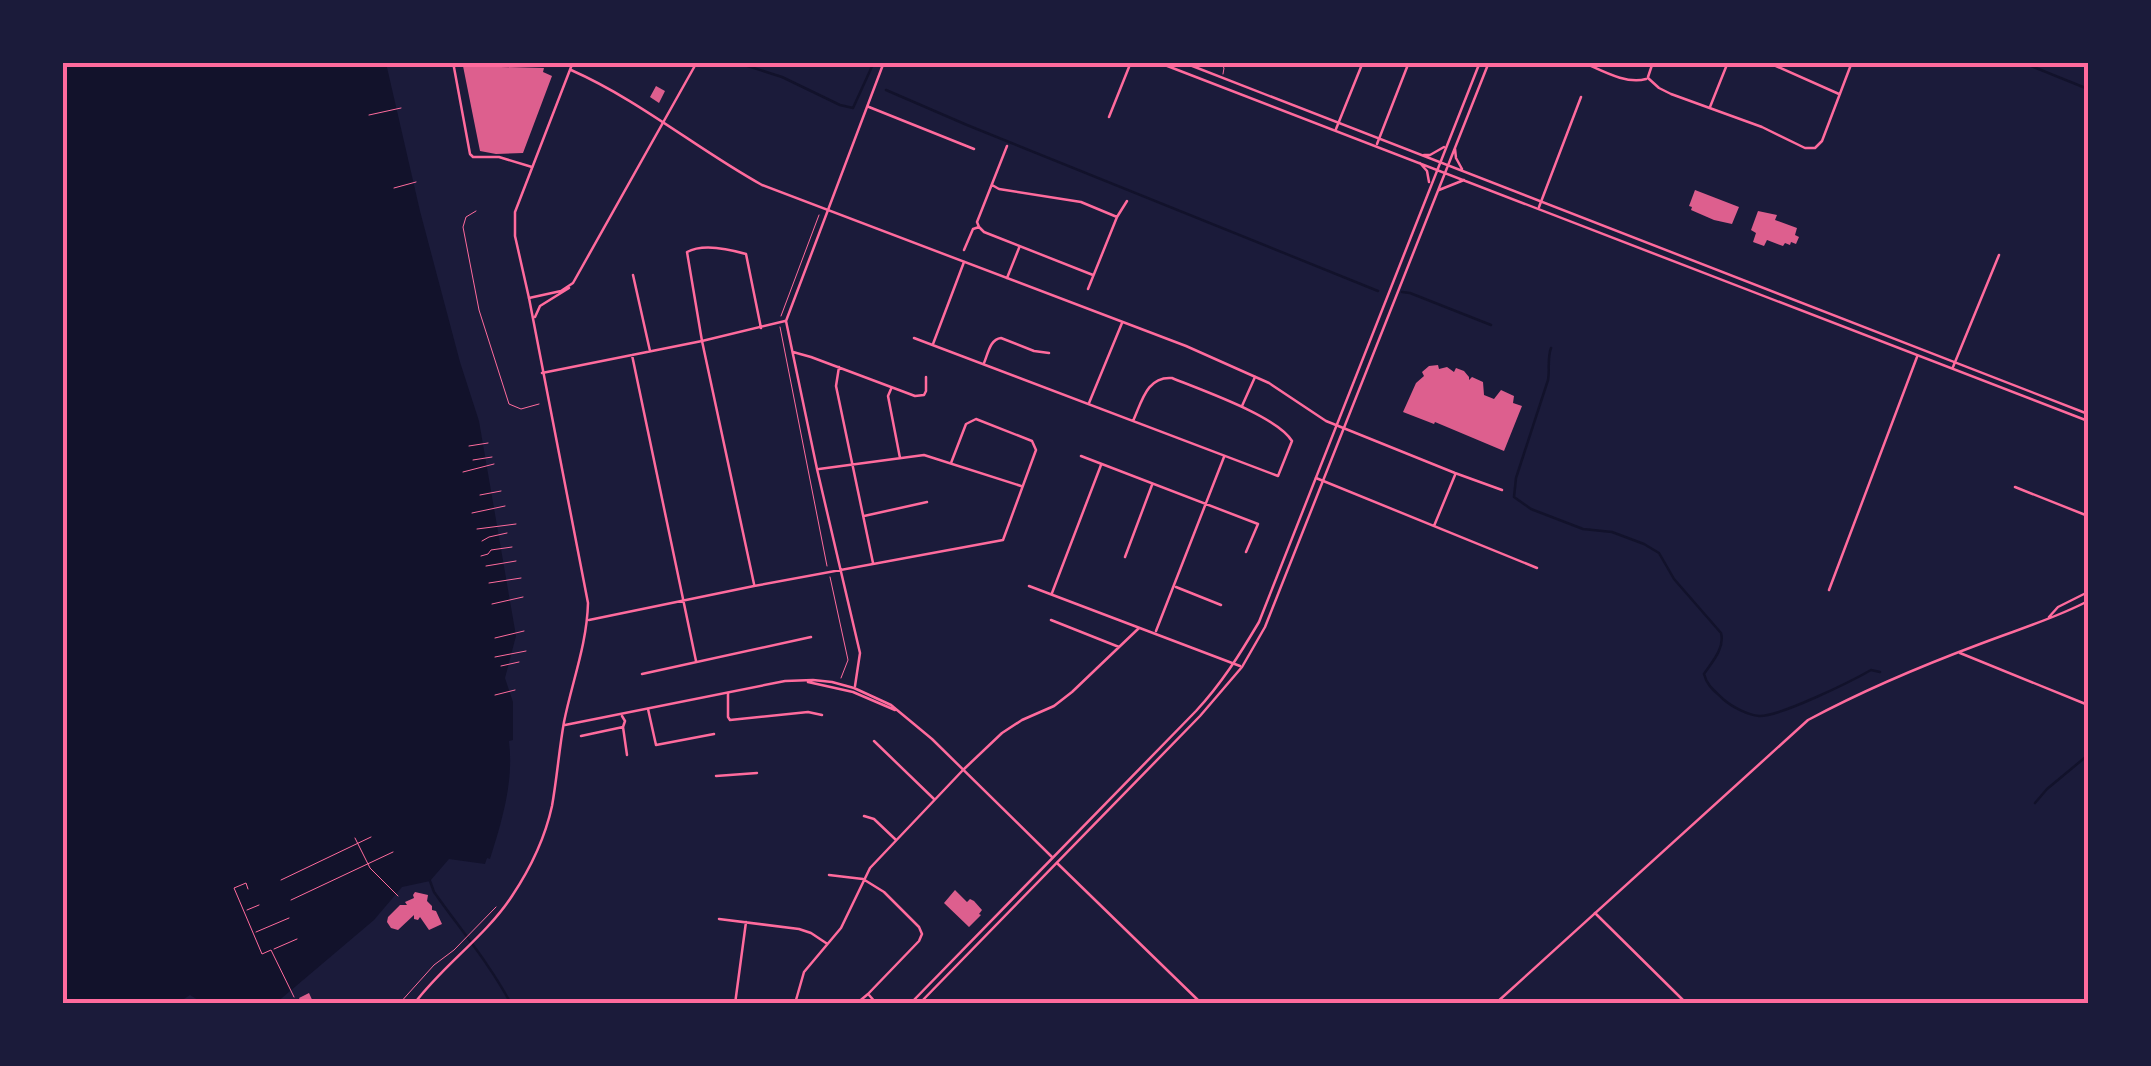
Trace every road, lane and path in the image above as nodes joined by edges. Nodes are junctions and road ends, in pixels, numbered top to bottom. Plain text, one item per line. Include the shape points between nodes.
1 (452, 62) edge
2 (574, 62) edge
3 (697, 62) edge
4 (884, 62) edge
5 (1131, 62) edge
6 (1157, 62) edge
7 (1182, 62) edge
8 (1220, 62) edge
9 (1363, 62) edge
10 (1409, 62) edge
11 (1480, 62) edge
12 (1489, 62) edge
13 (1582, 62) edge
14 (1601, 62) edge
15 (1654, 62) edge
16 (1728, 62) edge
17 (1767, 62) edge
18 (1852, 62) edge
19 (1204, 68) edge
20 (1599, 69) junction
21 (571, 70) junction
22 (1222, 78) junction
23 (1648, 78) junction
24 (1209, 82) junction
25 (1840, 94) junction
26 (1581, 97) dead end
27 (373, 104) dead end
28 (868, 106) junction
29 (401, 108) dead end
30 (1709, 109) junction
31 (375, 114) junction
32 (369, 115) dead end
33 (1109, 117) dead end
34 (376, 119) dead end
35 (1339, 123) junction
36 (663, 124) junction
37 (1336, 130) junction
38 (1379, 139) junction
39 (1446, 145) junction
40 (1456, 145) junction
41 (1007, 146) dead end
42 (1376, 146) junction
43 (974, 149) dead end
44 (1423, 156) junction
45 (1418, 162) junction
46 (1440, 162) junction
47 (1448, 165) junction
48 (532, 167) junction
49 (1437, 169) junction
50 (1445, 172) junction
51 (1467, 173) junction
52 (1465, 180) junction
53 (416, 182) dead end
54 (992, 185) junction
55 (1430, 187) junction
56 (394, 188) dead end
57 (1438, 190) junction
58 (1127, 202) dead end
59 (1541, 202) junction
60 (1538, 208) junction
61 (824, 210) junction
62 (476, 211) dead end
63 (1118, 217) junction
64 (979, 226) junction
65 (1020, 247) junction
66 (964, 250) dead end
67 (1999, 255) dead end
68 (964, 262) junction
69 (1094, 274) junction
70 (633, 275) dead end
71 (1007, 279) junction
72 (573, 283) junction
73 (1088, 289) dead end
74 (530, 298) junction
75 (786, 321) junction
76 (534, 322) junction
77 (1122, 322) junction
78 (780, 324) junction
79 (761, 328) junction
80 (914, 338) dead end
81 (702, 341) junction
82 (933, 345) junction
83 (650, 351) junction
84 (792, 352) junction
85 (1048, 352) dead end
86 (632, 355) junction
87 (1918, 355) junction
88 (1955, 362) junction
89 (983, 365) junction
90 (839, 368) junction
91 (1952, 369) junction
92 (542, 373) junction
93 (1256, 376) junction
94 (926, 377) dead end
95 (891, 387) junction
96 (539, 404) dead end
97 (1089, 405) junction
98 (1242, 407) junction
99 (2088, 414) edge
100 (2088, 421) edge
101 (1134, 422) junction
102 (1336, 425) junction
103 (1344, 428) junction
104 (488, 442) dead end
105 (469, 446) dead end
106 (1080, 456) dead end
107 (1224, 456) junction
108 (492, 457) dead end
109 (900, 458) junction
110 (473, 460) dead end
111 (951, 463) junction
112 (494, 464) dead end
113 (1102, 464) junction
114 (852, 465) junction
115 (818, 470) junction
116 (462, 472) dead end
117 (1456, 474) junction
118 (1316, 478) junction
119 (1323, 481) junction
120 (1153, 483) junction
121 (1022, 486) junction
122 (2015, 487) dead end
123 (1502, 490) dead end
124 (501, 491) dead end
125 (480, 495) dead end
126 (927, 502) dead end
127 (1206, 504) junction
128 (505, 506) dead end
129 (472, 513) dead end
130 (863, 516) junction
131 (2088, 516) edge
132 (516, 524) dead end
133 (1434, 526) junction
134 (477, 529) dead end
135 (507, 533) dead end
136 (482, 541) dead end
137 (512, 547) dead end
138 (1246, 552) dead end
139 (481, 556) dead end
140 (1125, 556) dead end
141 (516, 561) dead end
142 (873, 564) junction
143 (487, 568) dead end
144 (1537, 568) dead end
145 (840, 569) junction
146 (828, 572) junction
147 (520, 578) dead end
148 (489, 583) dead end
149 (754, 586) junction
150 (1029, 586) dead end
151 (1174, 586) junction
152 (1828, 590) dead end
153 (2088, 592) edge
154 (1052, 595) junction
155 (523, 597) dead end
156 (2088, 601) edge
157 (684, 602) junction
158 (492, 604) dead end
159 (1222, 605) dead end
160 (2048, 618) junction
161 (587, 620) junction
162 (1051, 620) dead end
163 (1140, 628) junction
164 (524, 631) dead end
165 (1155, 634) junction
166 (811, 637) dead end
167 (494, 638) dead end
168 (1120, 647) junction
169 (526, 651) dead end
170 (1958, 652) junction
171 (495, 657) dead end
172 (696, 661) junction
173 (520, 662) dead end
174 (1235, 664) junction
175 (501, 666) dead end
176 (1242, 667) junction
177 (642, 674) dead end
178 (841, 679) dead end
179 (515, 690) dead end
180 (854, 690) junction
181 (728, 692) junction
182 (495, 695) dead end
183 (2088, 705) edge
184 (648, 709) junction
185 (621, 714) junction
186 (822, 715) dead end
187 (605, 718) junction
188 (563, 725) junction
189 (623, 727) junction
190 (607, 730) junction
191 (714, 734) dead end
192 (580, 736) dead end
193 (874, 741) dead end
194 (627, 755) dead end
195 (963, 770) junction
196 (756, 773) dead end
197 (716, 776) dead end
198 (936, 800) junction
199 (864, 816) dead end
200 (355, 838) dead end
201 (371, 838) dead end
202 (896, 840) junction
203 (358, 844) junction
204 (393, 852) dead end
205 (1053, 858) junction
206 (1057, 862) junction
207 (368, 864) junction
208 (830, 875) dead end
209 (863, 879) junction
210 (281, 880) dead end
211 (248, 889) dead end
212 (398, 896) dead end
213 (292, 900) dead end
214 (502, 902) dead end
215 (260, 905) dead end
216 (244, 911) junction
217 (1594, 912) junction
218 (289, 918) dead end
219 (719, 919) dead end
220 (746, 922) junction
221 (253, 933) junction
222 (298, 939) dead end
223 (828, 944) junction
224 (271, 950) junction
225 (868, 994) junction
226 (294, 997) dead end
227 (399, 1004) edge
228 (414, 1004) edge
229 (734, 1004) edge
230 (798, 1004) edge
231 (856, 1004) edge
232 (878, 1004) edge
233 (910, 1004) edge
234 (919, 1004) edge
235 (1202, 1004) edge
236 (1495, 1004) edge
237 (1687, 1004) edge

1 - 48 street via 470,154
2 - 21 street
3 - 36 street
4 - 28 street
5 - 33 street
6 - 24 street
7 - 19 street
8 - 22 lane
9 - 35 street
10 - 38 street
11 - 39 street
12 - 40 street
13 - 20 street
14 - 20 street
15 - 23 street
16 - 30 street
17 - 25 street
18 - 25 street
19 - 22 street
20 - 23 street via 1627,80
21 - 36 street
21 - 48 street
22 - 24 lane
22 - 35 street
23 - 30 street
24 - 37 street
25 - 30 street via 1815,148
26 - 59 street
27 - 31 path
28 - 43 street
28 - 61 street
29 - 31 path
31 - 32 path
31 - 34 path
35 - 37 street
35 - 38 street
36 - 61 street via 750,179
36 - 72 street
37 - 42 street
38 - 42 street
38 - 44 street
39 - 44 street
39 - 46 street
40 - 47 street
40 - 51 street via 1457,162
41 - 54 street
42 - 45 street
44 - 46 street
45 - 49 street
45 - 55 street
46 - 47 street
46 - 49 street
47 - 50 street
47 - 51 street
48 - 74 street via 515,212
49 - 50 street
49 - 55 street
50 - 52 street
50 - 57 street
51 - 59 street
52 - 57 street
52 - 60 street
53 - 56 path
54 - 63 street via 1081,202
54 - 64 street
55 - 102 street
57 - 103 street
58 - 63 street
59 - 60 street
59 - 88 street
60 - 87 street
61 - 68 street
61 - 75 street
61 - 78 path
62 - 96 path via 463,227 479,310 510,404
63 - 69 street
64 - 65 street
64 - 66 street
65 - 69 street
65 - 71 street
67 - 88 street
68 - 71 street
68 - 82 street
69 - 73 street
70 - 83 street
71 - 77 street
72 - 74 street
72 - 76 street via 540,306
74 - 76 street
75 - 78 street
75 - 84 street
76 - 92 street
77 - 93 street
77 - 97 street
78 - 79 street
78 - 146 path
79 - 81 street
79 - 81 street via 746,254 694,248 687,252
80 - 82 street
81 - 83 street
81 - 149 street
82 - 89 street
83 - 86 street
84 - 90 street
84 - 115 street
85 - 89 street via 996,338
86 - 92 street
86 - 157 street
87 - 91 street
87 - 152 street
88 - 91 street
88 - 99 street
89 - 97 street
90 - 95 street
90 - 114 street via 836,386
91 - 100 street
92 - 161 street
93 - 98 street
93 - 102 street
94 - 95 street via 920,397
95 - 109 street
97 - 101 street
98 - 101 street via 1160,377 1151,382
98 - 107 street via 1292,441 1278,476
101 - 107 street
102 - 103 street
102 - 118 street
103 - 117 street
103 - 119 street
104 - 105 path
106 - 113 street
107 - 127 street
108 - 110 path
109 - 111 street via 924,455
109 - 114 street
111 - 121 street
111 - 121 street via 966,424 976,419 1036,445
112 - 116 path
113 - 120 street
113 - 154 street
114 - 115 street
114 - 130 street
115 - 145 street
117 - 123 street
117 - 133 street
118 - 119 street
118 - 174 street via 1259,622
119 - 133 street
119 - 176 street
120 - 127 street
120 - 140 street
121 - 142 street via 1003,540
122 - 131 street
124 - 125 path
126 - 130 street
127 - 138 street via 1258,524
127 - 151 street
128 - 129 path
130 - 142 street
132 - 134 path
133 - 144 street
135 - 136 path
137 - 139 path
141 - 143 path
142 - 145 street
145 - 146 street
145 - 180 street via 860,652
146 - 149 street
146 - 178 path via 848,660
147 - 148 path
149 - 157 street
150 - 154 street
151 - 159 street
151 - 165 street
153 - 160 street
154 - 163 street
155 - 158 path
156 - 160 street
157 - 161 street
157 - 172 street
160 - 170 street
161 - 188 street
162 - 168 street
163 - 165 street
163 - 168 street
164 - 167 path
165 - 174 street
166 - 172 street
168 - 195 street via 1072,692 1002,733
169 - 171 path
170 - 183 street
170 - 217 street via 1808,720
172 - 177 street
173 - 175 path
174 - 176 street
174 - 205 street
176 - 206 street
179 - 182 path
180 - 181 street via 802,680
180 - 195 street via 896,710
181 - 184 street
181 - 186 street via 730,720
184 - 185 street
184 - 191 street via 656,746
185 - 187 street
185 - 189 street
187 - 188 street
187 - 190 street
188 - 228 street via 540,845 510,900
189 - 190 street
189 - 194 street
190 - 192 street
193 - 198 street
195 - 198 street
195 - 205 street
196 - 197 street
198 - 202 street
199 - 202 street
200 - 203 path
201 - 203 path
202 - 209 street
203 - 207 path
203 - 210 path
204 - 207 path
205 - 206 street
205 - 233 street
206 - 234 street
206 - 235 street
207 - 212 path
207 - 213 path
208 - 209 street
209 - 223 street
209 - 225 street via 922,934
211 - 216 path via 246,883 234,888
214 - 227 path
215 - 216 path
216 - 221 path
217 - 236 street
217 - 237 street
218 - 221 path
219 - 220 street
220 - 223 street via 799,930
220 - 229 street
221 - 224 path via 262,954
222 - 224 path
223 - 230 street via 804,972
224 - 226 path
225 - 231 street
225 - 232 street

